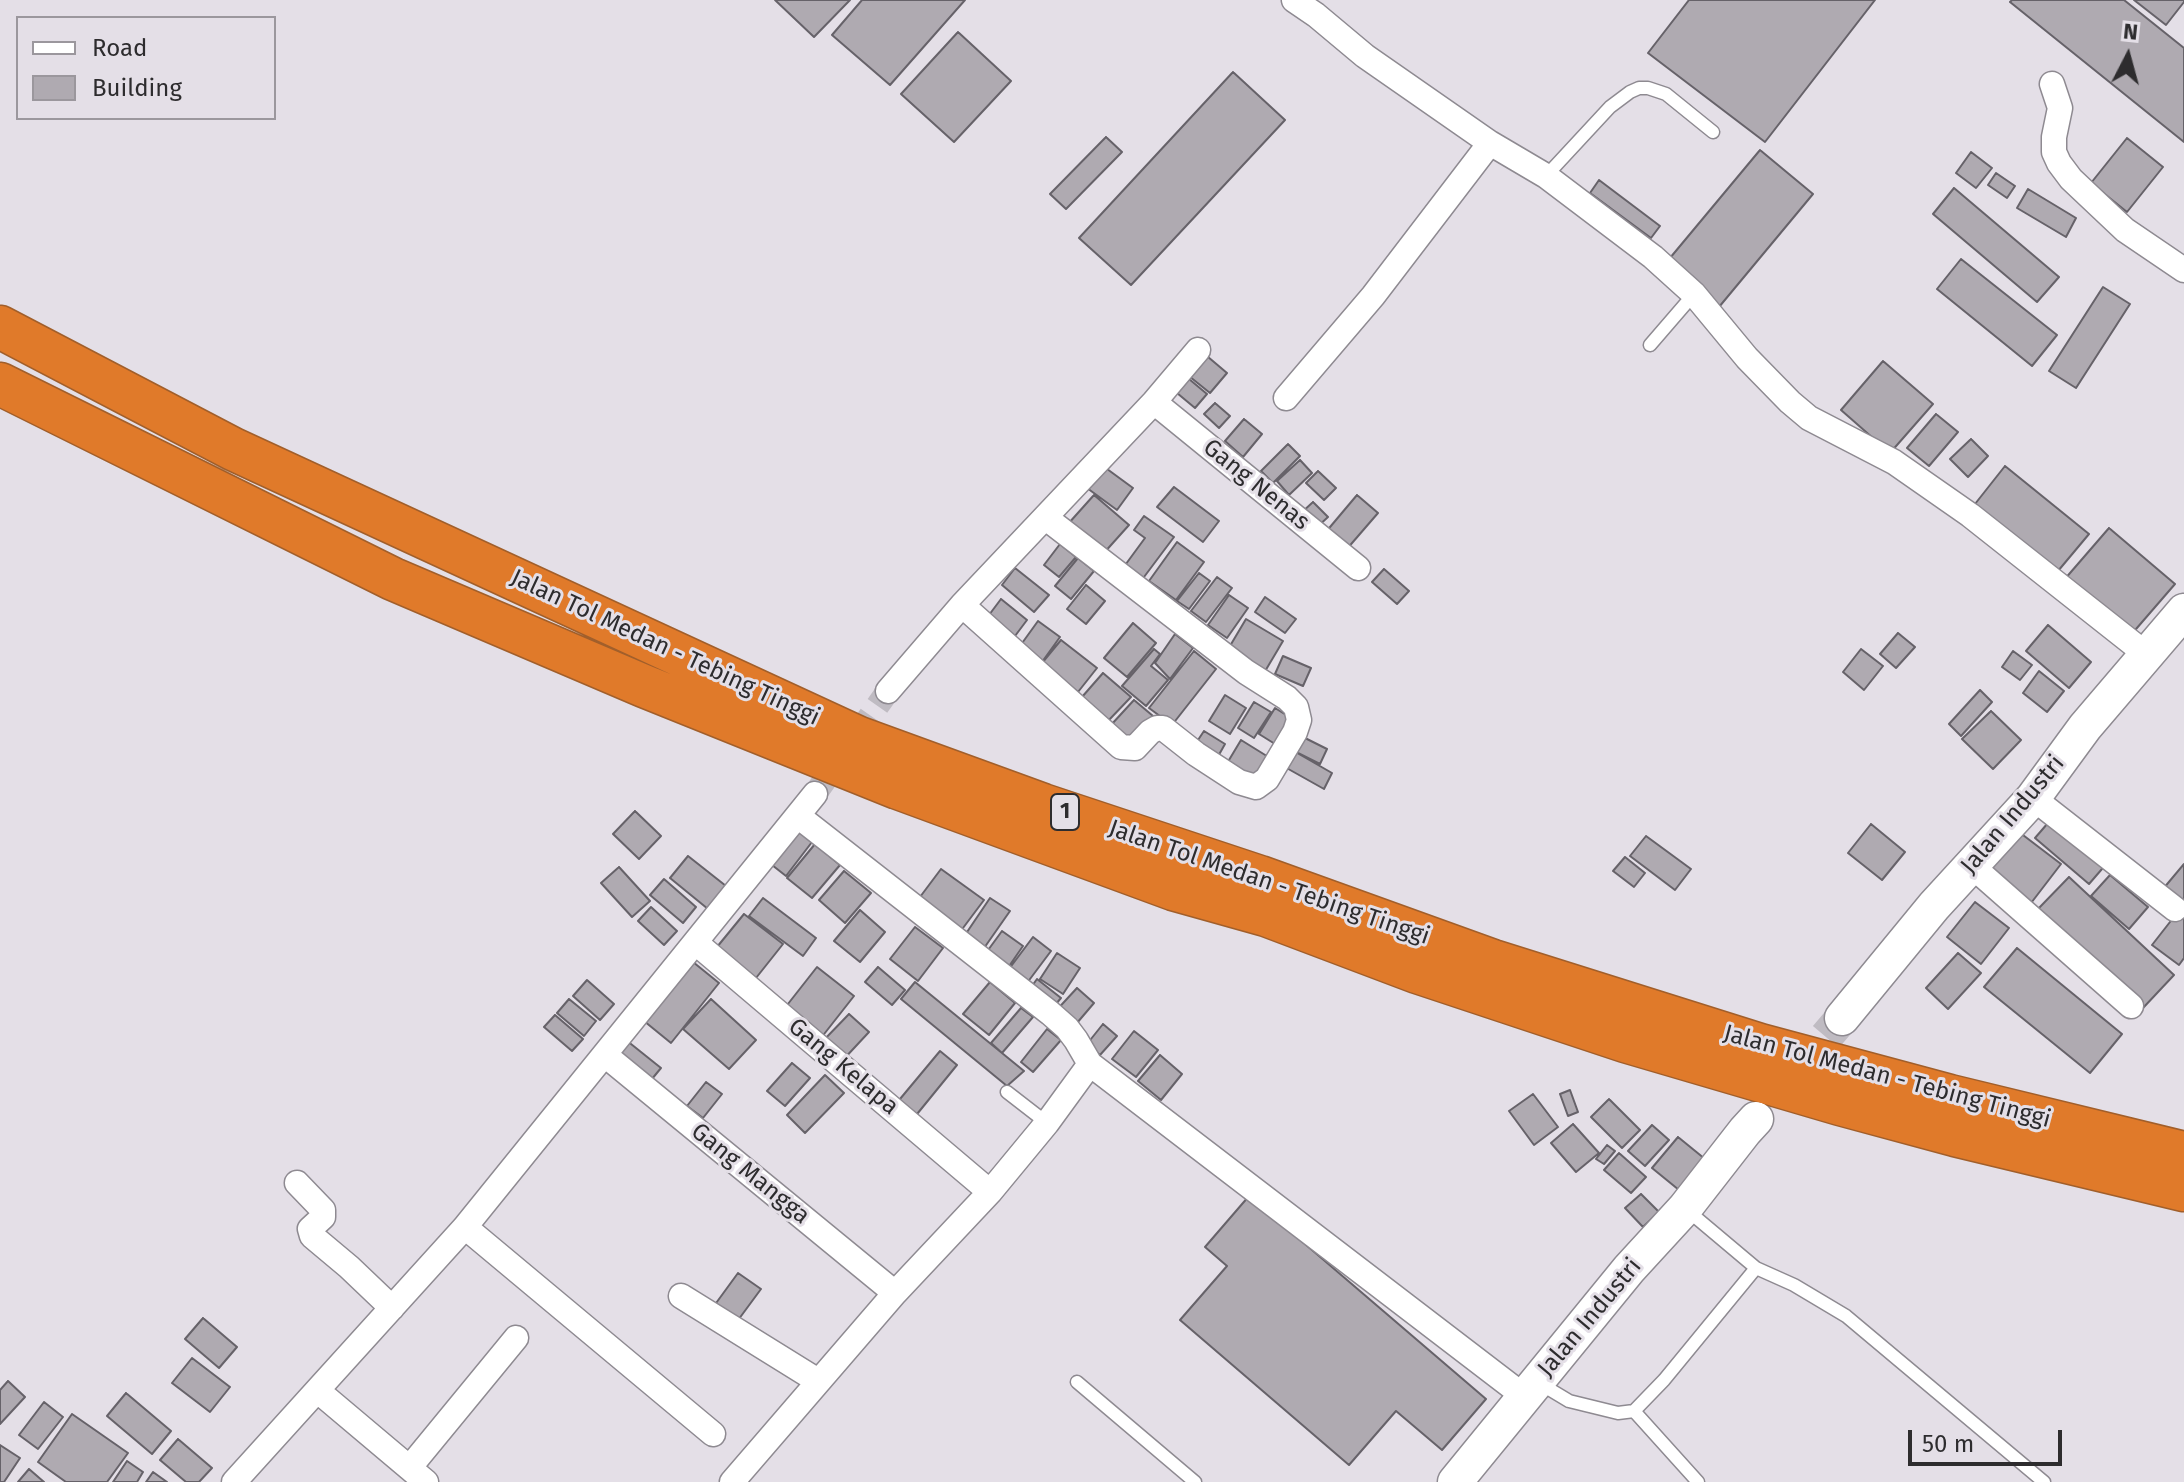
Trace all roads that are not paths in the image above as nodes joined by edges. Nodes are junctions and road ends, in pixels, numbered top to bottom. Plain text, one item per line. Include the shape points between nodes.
1 (1294, 0) edge
2 (2052, 84) dead end
3 (1713, 132) dead end
4 (1490, 143) junction
5 (1546, 176) junction
6 (2184, 270) edge
7 (1694, 294) junction
8 (0, 327) edge
9 (1650, 345) dead end
10 (1198, 350) dead end
11 (0, 384) edge
12 (1286, 398) dead end
13 (1154, 402) junction
14 (1046, 518) junction
15 (1358, 568) dead end
16 (962, 605) junction
17 (2184, 611) edge
18 (2146, 654) junction
19 (888, 691) tunnel mouth
20 (815, 794) tunnel mouth
21 (2033, 798) junction
22 (798, 816) junction
23 (1972, 866) junction
24 (2175, 909) dead end
25 (696, 943) junction
26 (2131, 1006) dead end
27 (1842, 1018) tunnel mouth
28 (605, 1055) junction
29 (1090, 1064) junction
30 (1007, 1092) dead end
31 (1756, 1119) dead end
32 (1047, 1123) junction
33 (2184, 1153) edge
34 (297, 1183) dead end
35 (2184, 1190) edge
36 (990, 1192) junction
37 (1685, 1208) junction
38 (465, 1227) junction
39 (1756, 1268) junction
40 (895, 1293) junction
41 (681, 1296) dead end
42 (392, 1308) junction
43 (516, 1338) dead end
44 (818, 1381) junction
45 (1077, 1382) dead end
46 (1531, 1390) junction
47 (318, 1391) junction
48 (1634, 1411) junction
49 (713, 1434) dead end
50 (418, 1475) edge
51 (1464, 1477) edge
52 (234, 1482) edge
53 (732, 1482) edge
54 (1195, 1482) edge
55 (1698, 1482) edge
56 (2044, 1482) edge

1 - 4 street
2 - 6 street via 2060,108 2054,152 2059,163 2125,230
3 - 5 lane via 1666,94 1639,88 1610,107
4 - 5 street
4 - 12 street via 1373,296
5 - 7 street
7 - 9 lane
7 - 18 street via 1799,410 1894,462
8 - 33 highway, Jalan Tol Medan - Tebing Tinggi / 1 via 233,449 859,738 1493,961 1745,1041
10 - 13 street
11 - 35 highway, 1 via 393,579 898,788 1173,889 1266,915 1625,1041 1869,1112
13 - 14 street
13 - 15 street, Gang Nenas
14 - 16 street
14 - 16 street via 1298,710 1295,732 1267,779 1256,787 1246,786 1163,728 1150,732 1135,748 1121,747
16 - 19 street
17 - 18 street, Jalan Industri
18 - 21 street, Jalan Industri
20 - 22 street
21 - 23 street, Jalan Industri
21 - 24 street
22 - 25 street
22 - 29 street via 1050,1013
23 - 26 street
23 - 27 street, Jalan Industri
25 - 28 street
25 - 36 street, Gang Kelapa
28 - 38 street
28 - 40 street, Gang Mangga
29 - 32 street
29 - 46 street via 1231,1174
30 - 32 lane
31 - 37 street, Jalan Industri
32 - 36 street
34 - 42 street via 323,1210 310,1229 312,1236
36 - 40 street
37 - 39 lane
37 - 46 street, Jalan Industri
38 - 42 street
38 - 49 street
39 - 48 lane
39 - 56 lane via 1846,1316
40 - 44 street
41 - 44 street
42 - 47 street
43 - 50 street
44 - 53 street
45 - 54 lane
46 - 48 lane via 1618,1413
46 - 51 street, Jalan Industri
47 - 50 street
47 - 52 street
48 - 55 lane

